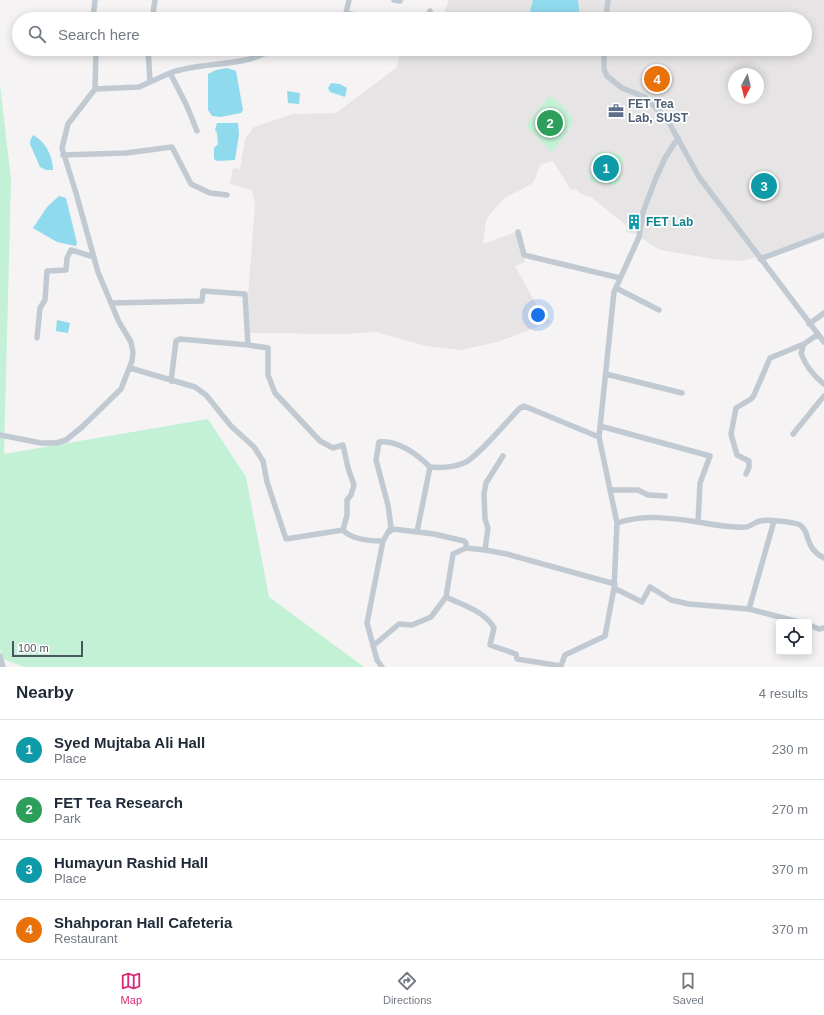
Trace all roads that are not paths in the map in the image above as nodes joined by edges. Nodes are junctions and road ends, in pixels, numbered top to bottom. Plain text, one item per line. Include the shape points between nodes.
1 (94, 0) edge
2 (155, 0) edge
3 (349, 0) edge
4 (608, 0) edge
5 (93, 12) edge
6 (153, 12) edge
7 (346, 12) edge
8 (607, 12) edge
9 (96, 56) edge
10 (148, 56) edge
11 (256, 56) edge
12 (604, 56) edge
13 (170, 73) junction
14 (150, 81) junction
15 (95, 89) junction
16 (197, 131) dead end
17 (678, 138) junction
18 (63, 155) junction
19 (227, 195) dead end
20 (518, 232) dead end
21 (824, 235) edge
22 (94, 257) junction
23 (760, 259) junction
24 (620, 278) junction
25 (616, 288) junction
26 (111, 303) junction
27 (659, 310) dead end
28 (824, 313) edge
29 (809, 324) junction
30 (817, 335) junction
31 (37, 338) dead end
32 (824, 342) edge
33 (804, 344) junction
34 (248, 345) junction
35 (130, 368) junction
36 (606, 374) junction
37 (171, 381) junction
38 (824, 384) edge
39 (682, 393) dead end
40 (824, 396) edge
41 (600, 426) junction
42 (793, 434) dead end
43 (0, 435) edge
44 (599, 437) junction
45 (503, 456) dead end
46 (430, 467) junction
47 (746, 474) dead end
48 (610, 490) junction
49 (665, 496) dead end
50 (774, 521) junction
51 (698, 522) junction
52 (617, 523) junction
53 (343, 530) junction
54 (417, 532) junction
55 (387, 533) junction
56 (383, 541) junction
57 (466, 548) junction
58 (485, 550) junction
59 (824, 558) edge
60 (614, 586) junction
61 (446, 597) junction
62 (749, 609) junction
63 (787, 619) edge
64 (812, 626) edge
65 (824, 628) edge
66 (373, 646) junction
67 (0, 656) edge
68 (3, 667) edge
69 (382, 667) edge
70 (561, 667) edge

1 - 5 street
2 - 6 street
3 - 7 street
4 - 8 street
9 - 15 street
10 - 14 street
11 - 13 street via 248,60 191,67
12 - 17 street via 604,69 609,79 653,104 667,118
13 - 14 street
13 - 16 street
14 - 15 street via 140,87
15 - 18 street via 68,124 62,148
17 - 23 street via 692,168
17 - 24 street via 656,178 643,212 639,237
18 - 19 street via 126,153 172,147 191,184 210,193
18 - 22 street
20 - 24 street via 524,256
21 - 23 street
22 - 26 street
22 - 31 street via 71,250 66,270 47,272 45,300 40,308
23 - 29 street
24 - 25 street
25 - 27 street
25 - 36 street
26 - 34 street via 202,301 203,290 245,294
26 - 35 street via 131,342 133,352
28 - 29 street
29 - 30 street
30 - 32 street
30 - 33 street
33 - 38 street via 801,353 803,359 817,379
33 - 47 street via 770,358 754,395 736,408 731,434 737,455 749,461
34 - 37 street via 180,339 176,342
34 - 53 street via 268,348 268,375 275,393 282,402 320,441 333,448 343,445 354,485 347,500
35 - 37 street
35 - 43 street via 121,389 66,440 41,443
36 - 39 street
36 - 41 street
37 - 53 street via 195,387 206,395 231,426 254,447 263,461 267,482 286,540
40 - 42 street
41 - 44 street
41 - 51 street via 710,456 700,483
44 - 46 street via 524,406 469,460 456,465
44 - 48 street
45 - 58 street via 486,483 485,519 488,528
46 - 54 street
46 - 55 street via 421,457 388,440 379,442 376,460 391,526
48 - 49 street via 638,490 648,495
48 - 52 street
50 - 51 street via 760,521 749,527
50 - 59 street via 799,525 809,545 817,555
50 - 62 street
51 - 52 street via 664,517 630,519
52 - 60 street
53 - 56 street via 346,534 368,541
54 - 55 street via 393,529
54 - 57 street via 464,541
55 - 56 street
56 - 66 street via 367,623
57 - 58 street
57 - 61 street via 453,554
58 - 60 street via 507,554
60 - 62 street via 642,602 650,587 671,600 689,604
60 - 70 street via 605,636 565,654
61 - 66 street via 431,617 412,625 399,624
61 - 70 street via 490,622 494,628 490,645 516,654 517,659 525,662
62 - 63 street
64 - 65 street
66 - 69 street
67 - 68 street

